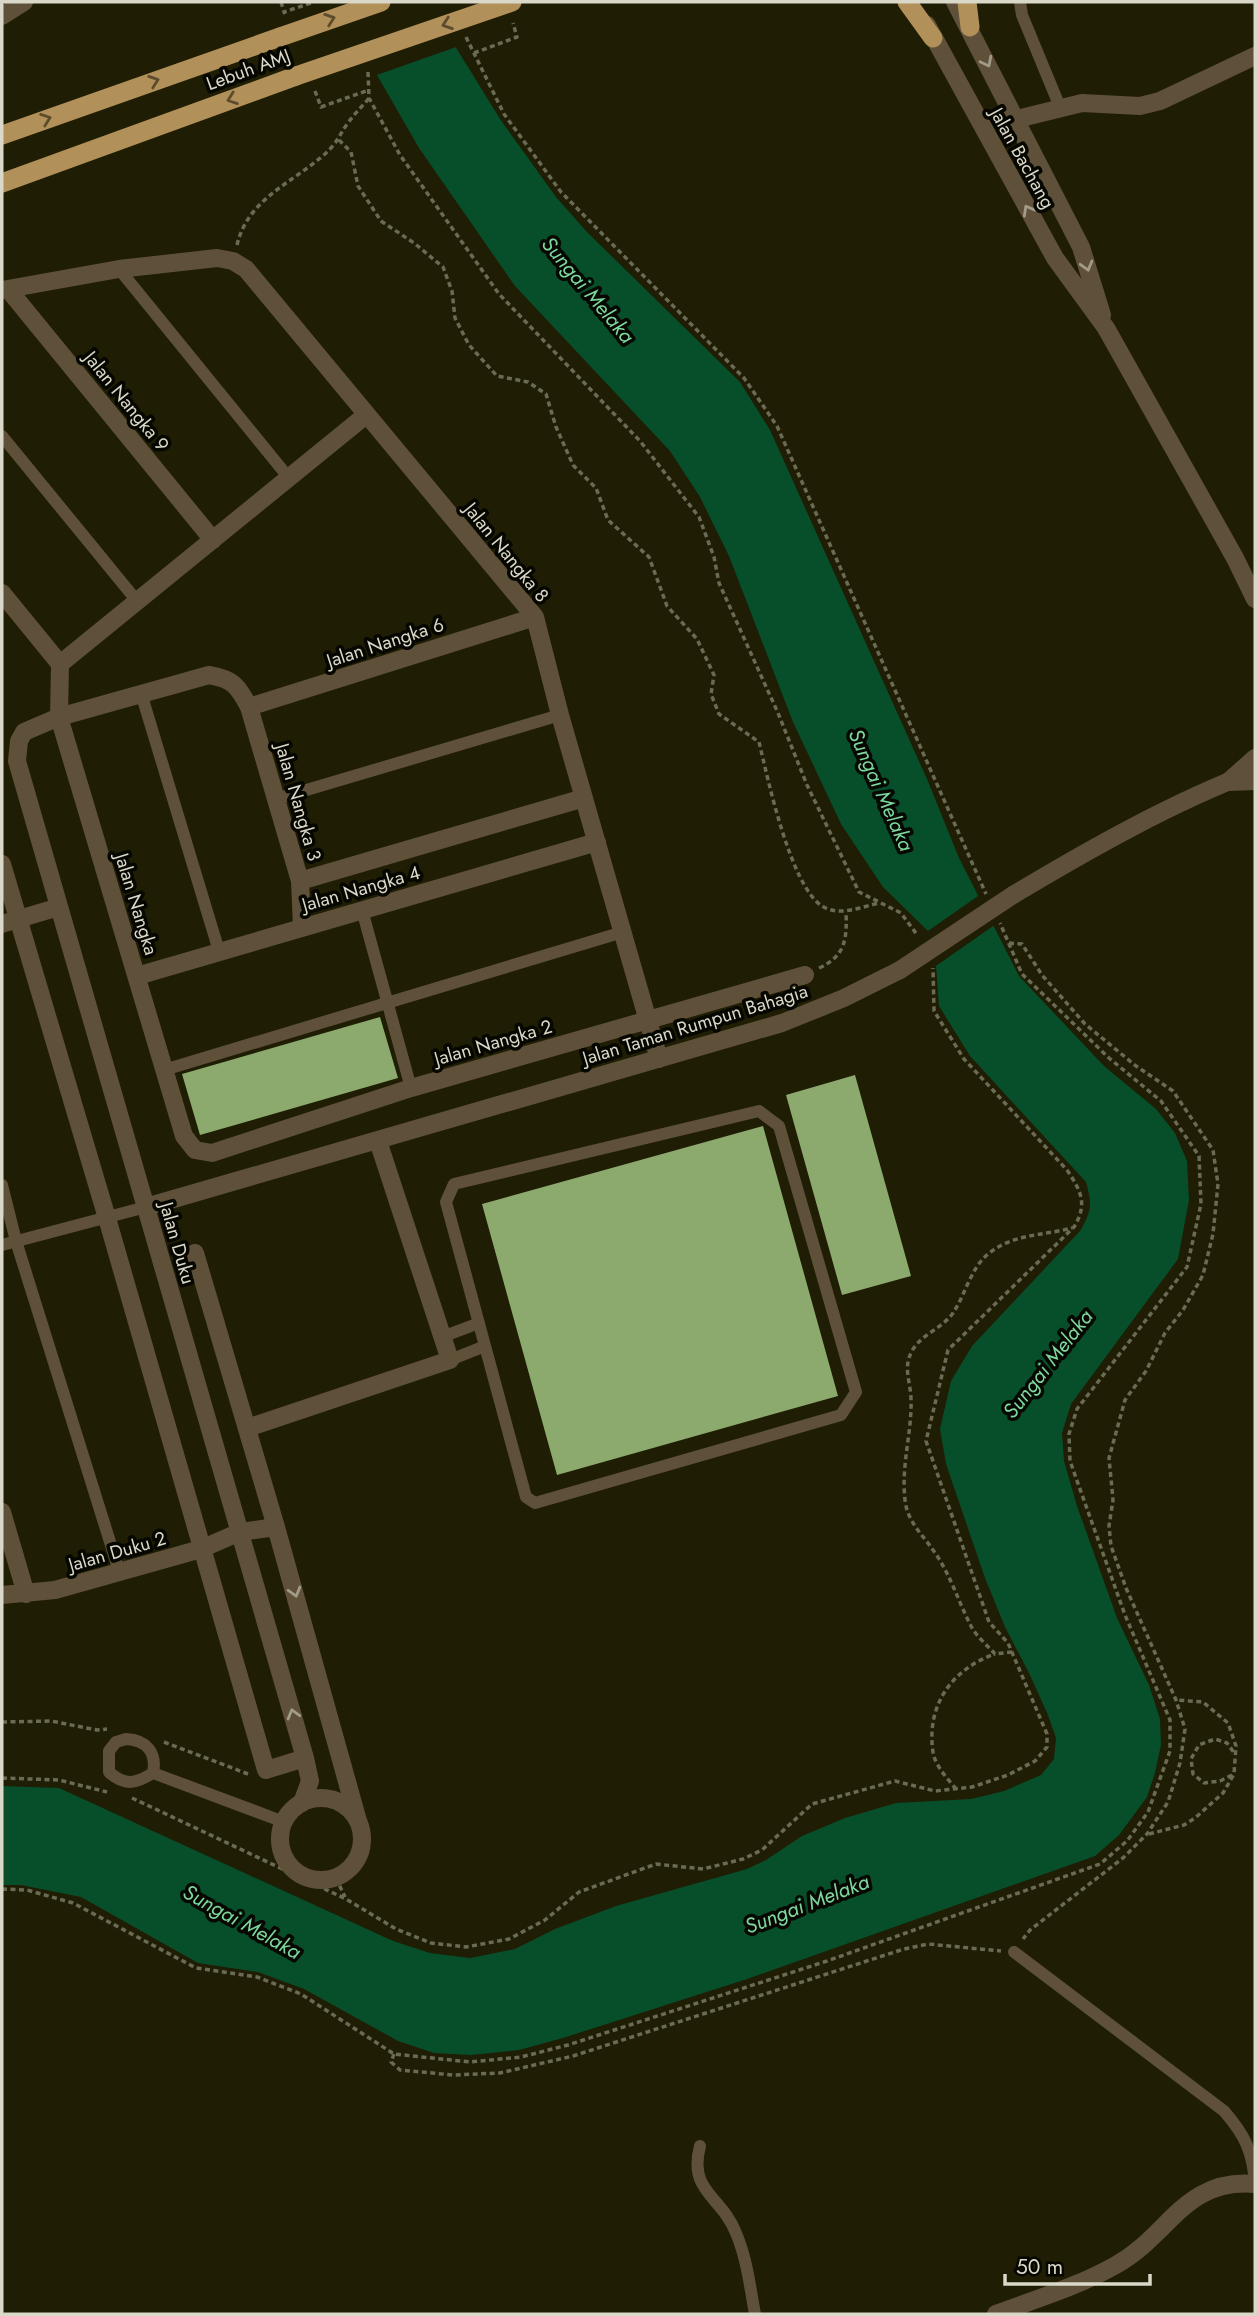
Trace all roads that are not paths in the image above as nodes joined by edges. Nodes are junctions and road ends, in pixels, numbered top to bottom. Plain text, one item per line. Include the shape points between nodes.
1 (24, 2) edge
2 (381, 2) edge
3 (512, 2) edge
4 (907, 2) edge
5 (915, 2) edge
6 (955, 2) edge
7 (967, 2) edge
8 (1020, 2) edge
9 (2, 16) edge
10 (970, 27) junction
11 (933, 37) junction
12 (1255, 56) edge
13 (1060, 107) junction
14 (1017, 120) junction
15 (2, 135) edge
16 (2, 183) edge
17 (119, 269) junction
18 (5, 289) edge
19 (1105, 328) junction
20 (366, 415) junction
21 (2, 436) edge
22 (289, 478) junction
23 (213, 540) junction
24 (2, 593) edge
25 (1255, 599) edge
26 (137, 601) junction
27 (535, 617) junction
28 (60, 664) junction
29 (141, 693) junction
30 (245, 700) junction
31 (560, 715) junction
32 (59, 717) junction
33 (1255, 758) edge
34 (1255, 771) edge
35 (1255, 781) edge
36 (1228, 782) junction
37 (584, 799) junction
38 (276, 800) junction
39 (597, 842) junction
40 (2, 864) edge
41 (300, 881) junction
42 (59, 907) junction
43 (362, 910) junction
44 (10, 922) edge
45 (302, 927) junction
46 (622, 932) junction
47 (219, 951) junction
48 (805, 975) road end
49 (137, 976) junction
50 (387, 1003) junction
51 (648, 1020) junction
52 (659, 1059) junction
53 (164, 1070) junction
54 (411, 1088) junction
55 (378, 1141) junction
56 (195, 1150) joint
57 (2, 1185) edge
58 (146, 1207) junction
59 (107, 1218) junction
60 (16, 1241) junction
61 (2, 1245) edge
62 (195, 1253) dead end
63 (479, 1323) junction
64 (442, 1337) junction
65 (485, 1346) junction
66 (450, 1360) junction
67 (247, 1428) junction
68 (2, 1512) edge
69 (276, 1527) junction
70 (240, 1532) junction
71 (201, 1549) junction
72 (120, 1574) junction
73 (26, 1594) junction
74 (2, 1595) edge
75 (305, 1758) junction
76 (153, 1773) dead end
77 (302, 1803) junction
78 (358, 1821) junction
79 (284, 1822) junction
80 (1014, 1952) road end
81 (701, 2146) dead end
82 (1255, 2184) edge
83 (755, 2314) edge
84 (996, 2314) edge

1 - 9 street
15 -> 2 highway, Lebuh AMJ, bridge
3 -> 16 highway, Lebuh AMJ, bridge
4 - 11 highway
5 - 11 street, Jalan Bachang
6 - 10 street, Jalan Bachang
7 - 10 highway
8 - 13 lane
10 -> 14 street, Jalan Bachang
19 -> 11 street, Jalan Bachang via 1055,258
12 - 13 street via 1160,101 1140,106 1082,103
13 - 14 street
14 -> 19 street, Jalan Bachang via 1081,247
17 - 18 street
17 - 20 street, Jalan Nangka 8 via 217,258 233,261 246,269
17 - 22 lane
18 - 23 street, Jalan Nangka 9
19 - 25 street, Jalan Bachang
20 - 22 street
20 - 27 street, Jalan Nangka 8
21 - 26 lane
22 - 23 street
23 - 26 street
24 - 28 street
26 - 28 street
27 - 30 street, Jalan Nangka 6
27 - 31 street, Jalan Nangka 8
28 - 32 street, Jalan Nangka
29 - 30 street via 209,675 226,678
29 - 32 street
29 - 47 lane
30 - 38 street, Jalan Nangka 3
31 - 37 street, Jalan Nangka 8
31 - 38 lane
32 - 42 street, Jalan Duku via 24,732 17,761
32 - 49 street, Jalan Nangka
33 - 36 street
34 - 36 street, Jalan Taman Rumpun Bahagia
35 - 36 street
36 - 52 street, Jalan Taman Rumpun Bahagia, bridge via 1094,848 900,970 844,998 782,1023
37 - 39 street, Jalan Nangka 8
37 - 41 street
38 - 41 street, Jalan Nangka 3
39 - 43 street, Jalan Nangka 4
39 - 46 street, Jalan Nangka 8
40 - 44 street
41 - 45 street, Jalan Nangka 3
42 - 44 street
42 - 58 street, Jalan Duku
43 - 45 street, Jalan Nangka 4
43 - 50 lane
44 - 59 street
45 - 47 street, Jalan Nangka 4
46 - 50 lane
46 - 51 street, Jalan Nangka 8
47 - 49 street, Jalan Nangka 4
48 - 51 street, Jalan Nangka 2
49 - 53 street, Jalan Nangka
50 - 53 lane
50 - 54 lane
51 - 52 street, Jalan Nangka 8
51 - 54 street, Jalan Nangka 2
52 - 55 street, Jalan Taman Rumpun Bahagia
53 - 56 street, Jalan Nangka via 184,1136
54 - 56 street, Jalan Nangka 2 via 212,1153
55 - 58 street, Jalan Taman Rumpun Bahagia
55 - 64 street
57 - 60 lane
58 - 59 lane
58 - 70 street, Jalan Duku
59 - 60 lane
59 - 71 street
60 - 61 lane
60 - 72 lane
62 - 67 street
63 - 64 lane
63 - 65 lane
63 - 65 lane via 446,1202 454,1184 759,1111 779,1126 856,1392 841,1415 536,1503 526,1497
64 - 66 street
65 - 66 lane
66 - 67 street
67 - 69 street
68 - 73 street
69 - 70 street, Jalan Duku 2
69 -> 78 street
70 - 71 street, Jalan Duku 2
75 -> 70 street, Jalan Duku
71 - 72 street, Jalan Duku 2
71 - 75 street via 266,1770
72 - 73 street, Jalan Duku 2
73 - 74 street, Jalan Duku 2
75 - 77 street, Jalan Duku via 310,1781
76 - 79 lane
77 - 78 street via 328,1799 352,1810
77 - 79 street
78 - 79 street via 362,1847 357,1859 336,1878 322,1880 308,1878 286,1861 280,1834
80 - 82 lane via 1224,2111 1250,2149
81 - 83 lane via 698,2177 737,2235
82 - 84 street via 1235,2183 1197,2196 1116,2266

